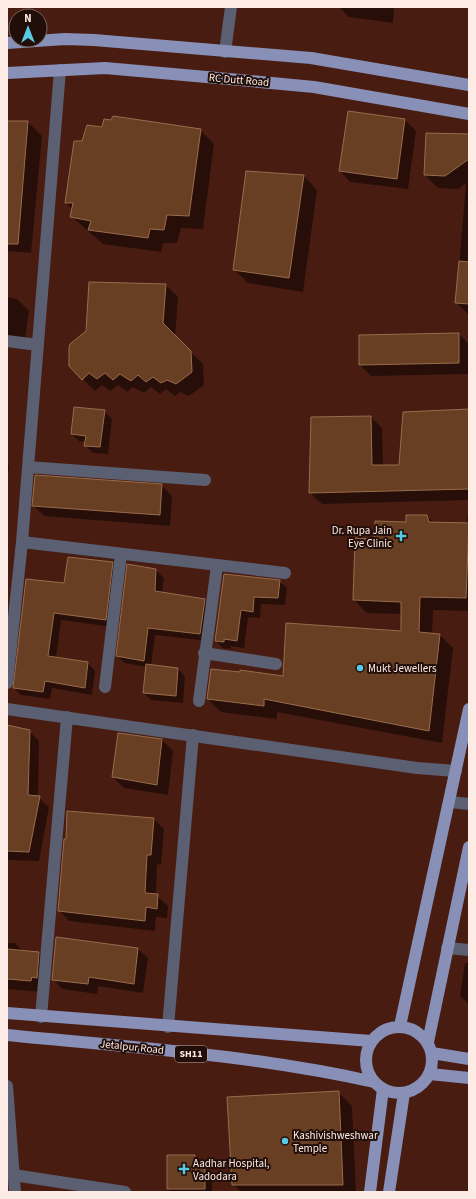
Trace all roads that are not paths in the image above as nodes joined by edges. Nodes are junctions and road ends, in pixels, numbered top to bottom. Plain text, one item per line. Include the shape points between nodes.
1 (231, 7) edge
2 (7, 43) edge
3 (225, 52) junction
4 (60, 70) junction
5 (7, 73) edge
6 (469, 85) edge
7 (469, 114) edge
8 (7, 342) edge
9 (38, 345) junction
10 (28, 467) junction
11 (205, 480) dead end
12 (22, 542) junction
13 (121, 554) junction
14 (217, 566) junction
15 (285, 573) dead end
16 (10, 628) edge
17 (204, 653) junction
18 (276, 664) dead end
19 (7, 683) edge
20 (105, 687) dead end
21 (199, 701) dead end
22 (7, 709) edge
23 (469, 709) edge
24 (67, 717) junction
25 (193, 735) junction
26 (456, 771) junction
27 (450, 802) junction
28 (469, 804) edge
29 (469, 847) edge
30 (447, 948) junction
31 (469, 950) edge
32 (7, 1014) edge
33 (41, 1017) junction
34 (400, 1026) junction
35 (168, 1027) junction
36 (7, 1035) edge
37 (372, 1041) junction
38 (430, 1047) junction
39 (469, 1059) edge
40 (430, 1074) junction
41 (469, 1078) edge
42 (378, 1085) junction
43 (7, 1086) edge
44 (404, 1093) junction
45 (10, 1175) edge
46 (15, 1192) edge
47 (125, 1192) edge
48 (370, 1192) edge
49 (388, 1192) edge

1 - 3 street
2 - 3 main road via 94,40
3 - 6 main road via 311,58
4 - 5 main road, RC Dutt Road
4 - 7 main road, RC Dutt Road via 105,68 314,87
4 - 9 street
8 - 9 street
9 - 10 street
10 - 11 street
10 - 12 street
12 - 13 street
12 - 16 street
13 - 14 street
13 - 20 street
14 - 15 street
14 - 17 street
16 - 19 street
17 - 18 street
17 - 21 street
22 - 24 street
23 - 26 main road
24 - 25 street
24 - 33 street
25 - 26 street via 417,768
25 - 35 street
26 - 27 main road
27 - 28 street
27 - 34 main road
29 - 30 main road
30 - 31 street
30 - 38 main road
32 - 33 main road, Jetalpur Road / SH11
33 - 35 main road, Jetalpur Road / SH11
34 - 37 main road via 384,1030
34 - 38 main road via 411,1028 421,1034
35 - 37 main road, Jetalpur Road / SH11
36 - 42 main road, Jetalpur Road / SH11 via 165,1050 306,1068
37 - 42 main road via 367,1051 366,1062 368,1073
38 - 39 main road
38 - 40 main road via 433,1064
40 - 41 main road
40 - 44 main road via 415,1090
42 - 44 main road via 393,1093
42 - 48 main road
43 - 45 street
44 - 49 main road
45 - 46 street
45 - 47 street

